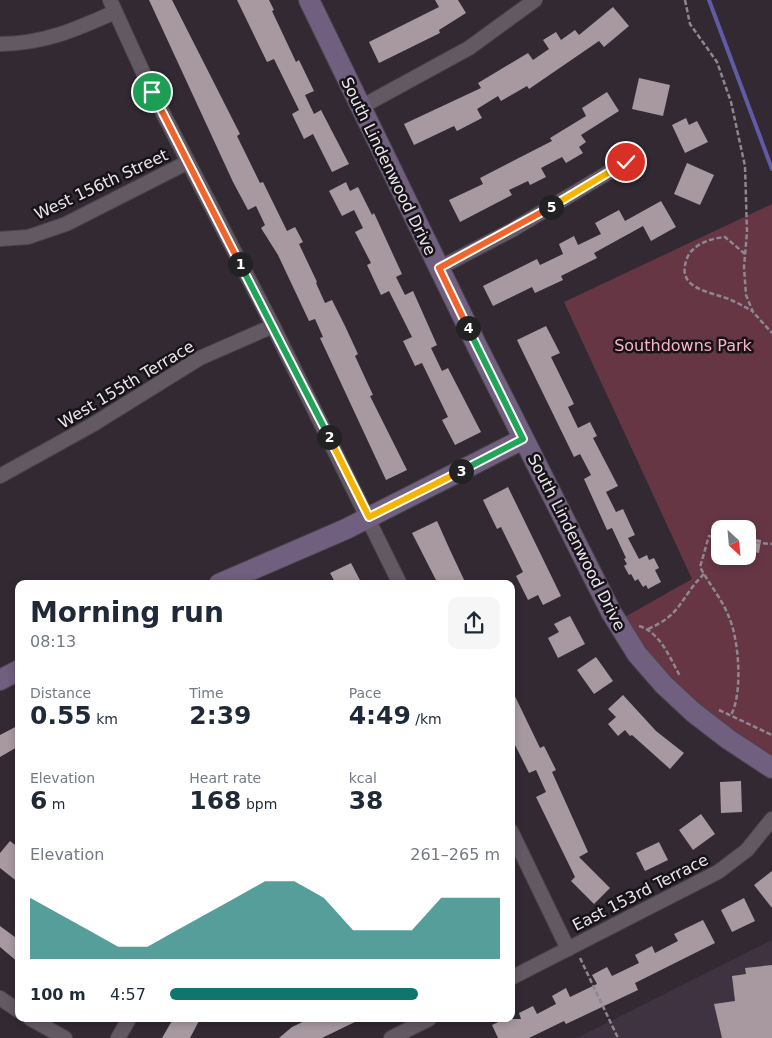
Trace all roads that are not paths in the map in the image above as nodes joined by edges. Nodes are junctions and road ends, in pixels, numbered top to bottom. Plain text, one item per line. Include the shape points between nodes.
1 (308, 0) edge
2 (535, 0) edge
3 (113, 6) edge
4 (0, 44) edge
5 (361, 108) junction
6 (188, 162) junction
7 (626, 162) dead end
8 (0, 238) edge
9 (439, 268) junction
10 (273, 326) junction
11 (523, 439) junction
12 (0, 476) edge
13 (369, 517) junction
14 (228, 580) edge
15 (398, 580) edge
16 (15, 672) edge
17 (0, 680) edge
18 (772, 768) edge
19 (772, 818) edge
20 (515, 839) edge
21 (568, 949) junction
22 (515, 976) edge
23 (0, 998) edge
24 (15, 1008) edge
25 (36, 1022) edge
26 (127, 1022) edge
27 (424, 1022) edge
28 (65, 1038) edge
29 (118, 1038) edge
30 (391, 1038) edge

1 - 5 street, South Lindenwood Drive
2 - 5 street via 469,48
3 - 4 street via 54,37
3 - 6 street
5 - 9 street, South Lindenwood Drive
6 - 8 street, West 156th Street via 66,224 28,237
6 - 10 street
7 - 9 street via 512,230
9 - 11 street, South Lindenwood Drive
10 - 12 street, West 155th Terrace via 200,358 85,430
10 - 13 street
11 - 13 street
11 - 18 street, South Lindenwood Drive via 610,612 637,654 693,712
13 - 14 street
13 - 15 street
16 - 17 street
19 - 21 street, East 153rd Terrace via 746,850 718,872
20 - 21 street
21 - 22 street, East 153rd Terrace
23 - 24 street
25 - 28 street
26 - 29 street
27 - 30 street

